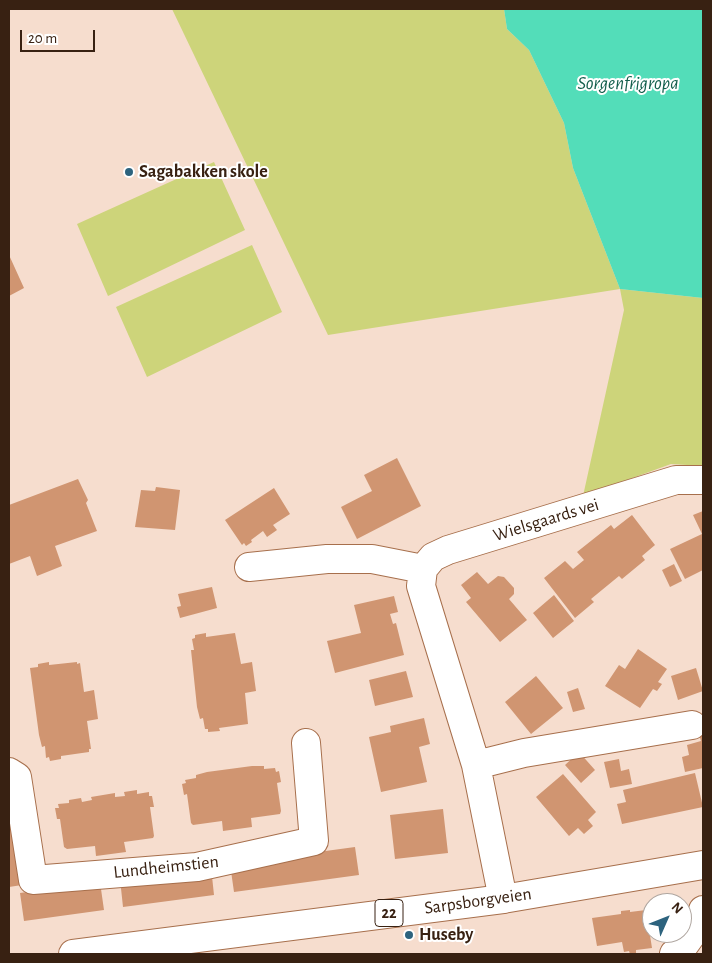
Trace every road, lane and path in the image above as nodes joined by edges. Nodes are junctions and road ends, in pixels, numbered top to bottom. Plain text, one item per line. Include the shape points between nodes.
1 (703, 480) edge
2 (250, 567) dead end
3 (423, 569) junction
4 (692, 725) dead end
5 (306, 743) dead end
6 (476, 766) junction
7 (9, 772) edge
8 (703, 864) edge
9 (503, 899) junction
10 (703, 910) edge
11 (73, 954) edge
12 (674, 954) edge

1 - 3 main road, Wielsgaards vei via 676,480 448,550 433,557
2 - 3 main road via 327,559 363,559
3 - 6 main road via 421,586
4 - 6 main road via 524,753
5 - 7 main road, Lundheimstien via 314,840 197,867 33,880 17,777
6 - 9 main road
8 - 9 main road, Sarpsborgveien / 22
9 - 11 main road, Sarpsborgveien / 22
10 - 12 main road via 700,923 680,951

